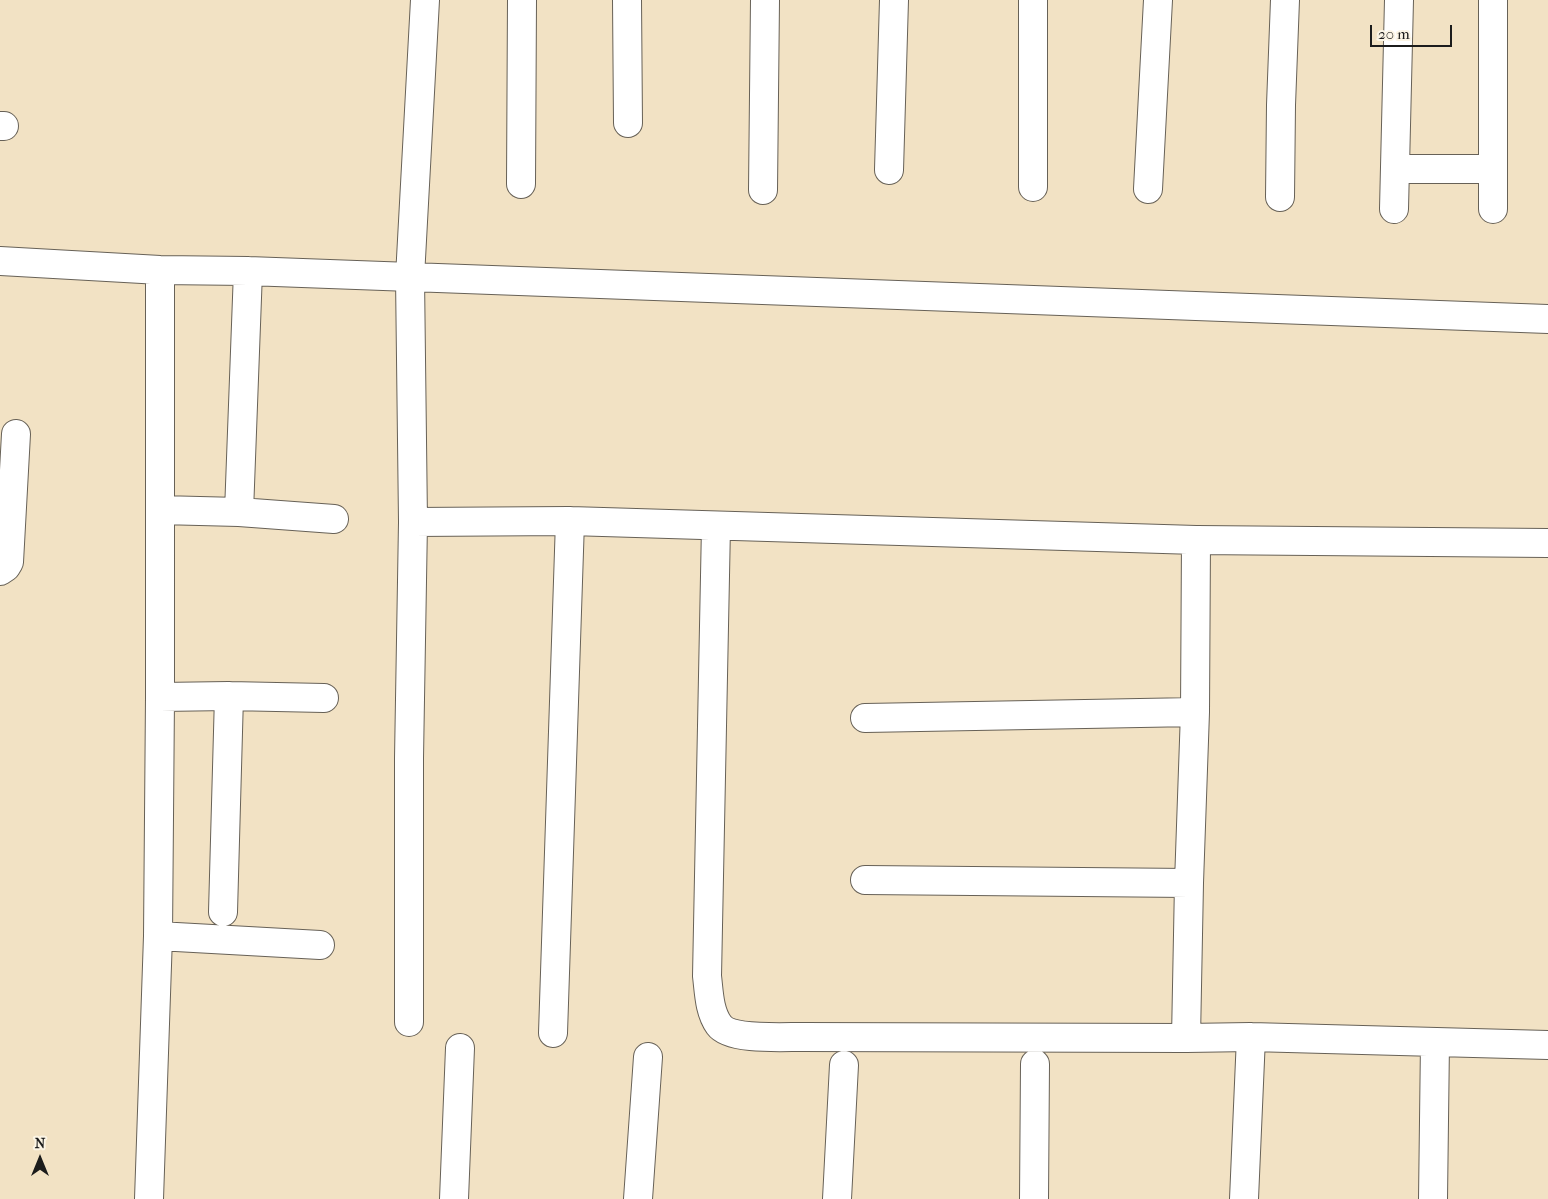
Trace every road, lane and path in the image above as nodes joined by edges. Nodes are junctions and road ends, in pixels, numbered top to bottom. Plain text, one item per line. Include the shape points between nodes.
1 (424, 0) edge
2 (522, 0) edge
3 (627, 0) edge
4 (765, 0) edge
5 (894, 0) edge
6 (1033, 0) edge
7 (1158, 0) edge
8 (1285, 0) edge
9 (1399, 0) edge
10 (1492, 0) edge
11 (628, 124) dead end
12 (1395, 168) junction
13 (1493, 168) junction
14 (889, 170) dead end
15 (521, 184) dead end
16 (1033, 187) dead end
17 (1148, 189) dead end
18 (763, 190) dead end
19 (1280, 197) dead end
20 (1394, 209) dead end
21 (1493, 209) dead end
22 (0, 261) edge
23 (160, 270) junction
24 (248, 271) junction
25 (410, 278) junction
26 (1548, 320) edge
27 (16, 434) dead end
28 (160, 510) junction
29 (239, 512) junction
30 (334, 519) dead end
31 (570, 521) junction
32 (412, 522) junction
33 (716, 526) junction
34 (1196, 540) junction
35 (1548, 543) edge
36 (0, 571) edge
37 (229, 696) junction
38 (160, 697) junction
39 (324, 698) dead end
40 (1194, 712) junction
41 (865, 718) dead end
42 (865, 880) dead end
43 (1189, 883) junction
44 (223, 912) dead end
45 (158, 936) junction
46 (320, 945) dead end
47 (409, 1022) dead end
48 (553, 1034) dead end
49 (1251, 1037) junction
50 (1186, 1038) junction
51 (1435, 1042) junction
52 (1548, 1045) edge
53 (460, 1048) dead end
54 (648, 1057) dead end
55 (1035, 1064) dead end
56 (844, 1065) dead end
57 (149, 1199) edge
58 (454, 1199) edge
59 (638, 1199) edge
60 (837, 1199) edge
61 (1034, 1199) edge
62 (1244, 1199) edge
63 (1433, 1199) edge

1 - 25 street
2 - 15 street
3 - 11 street
4 - 18 street
5 - 14 street
6 - 16 street
7 - 17 street
8 - 19 street
9 - 12 street
10 - 13 street
12 - 13 street
12 - 20 street
13 - 21 street
22 - 23 street
23 - 24 street
23 - 28 street
24 - 25 street
24 - 29 street
25 - 26 street
25 - 32 street
27 - 36 street via 9,562
28 - 29 street
28 - 38 street
29 - 30 street
31 - 32 street
31 - 33 street
31 - 48 street
32 - 47 street
33 - 34 street
33 - 50 street via 706,976 711,1007 720,1027 746,1035 800,1037
34 - 35 street
34 - 40 street
37 - 38 street
37 - 39 street
37 - 44 street
38 - 45 street
40 - 41 street
40 - 43 street
42 - 43 street
43 - 50 street
45 - 46 street
45 - 57 street
49 - 50 street
49 - 51 street
49 - 62 street
51 - 52 street
51 - 63 street
53 - 58 street
54 - 59 street
55 - 61 street
56 - 60 street

